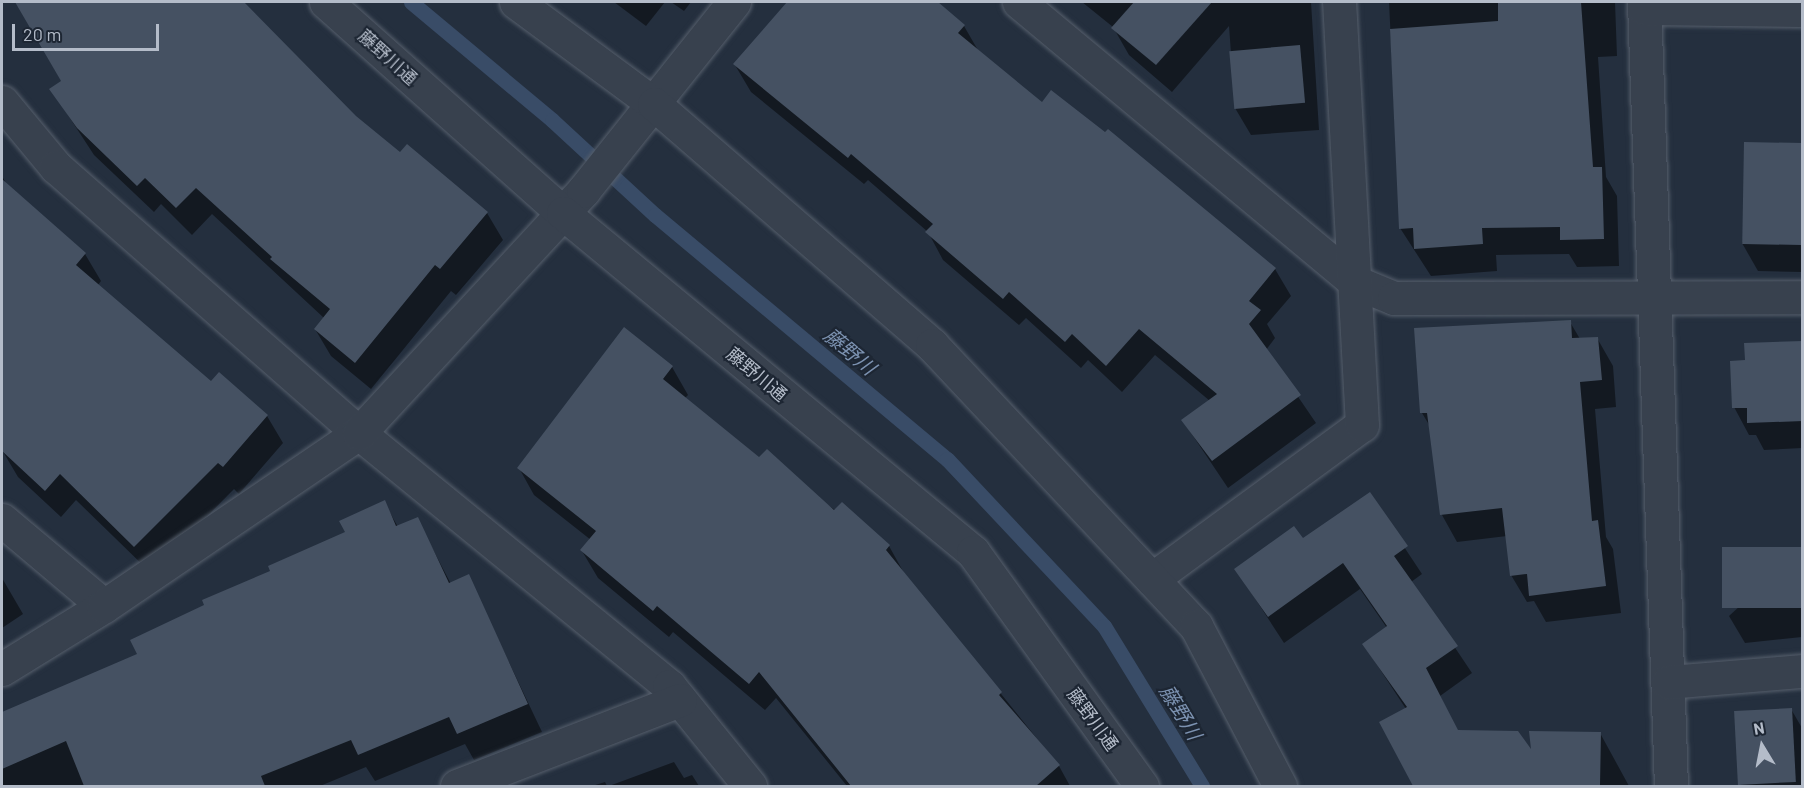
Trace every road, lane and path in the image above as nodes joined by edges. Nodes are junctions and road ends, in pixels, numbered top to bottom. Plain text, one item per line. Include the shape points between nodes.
1 (326, 2) edge
2 (516, 2) edge
3 (734, 2) edge
4 (1019, 2) edge
5 (1340, 2) edge
6 (1644, 5) edge
7 (1803, 10) edge
8 (2, 102) edge
9 (645, 115) junction
10 (573, 202) junction
11 (1355, 282) junction
12 (1654, 295) junction
13 (1803, 297) edge
14 (359, 434) junction
15 (2, 520) edge
16 (1152, 579) junction
17 (104, 606) junction
18 (2, 669) edge
19 (1803, 671) edge
20 (1668, 682) junction
21 (680, 700) junction
22 (457, 786) edge
23 (750, 786) edge
24 (1142, 786) edge
25 (1280, 786) edge
26 (1671, 786) edge

1 - 10 street, 藤野川通
2 - 9 street
3 - 9 street
4 - 11 street
5 - 11 street
6 - 7 street
6 - 12 street
8 - 14 street via 56,166
9 - 10 street
9 - 16 street via 932,345
10 - 14 street
10 - 24 street, 藤野川通 via 973,552
11 - 12 street via 1394,298
11 - 16 street via 1362,425
12 - 13 street
12 - 20 street
14 - 17 street
14 - 21 street via 669,686
15 - 17 street
16 - 25 street via 1196,626
17 - 18 street
19 - 20 street
20 - 26 street
21 - 22 street
21 - 23 street

